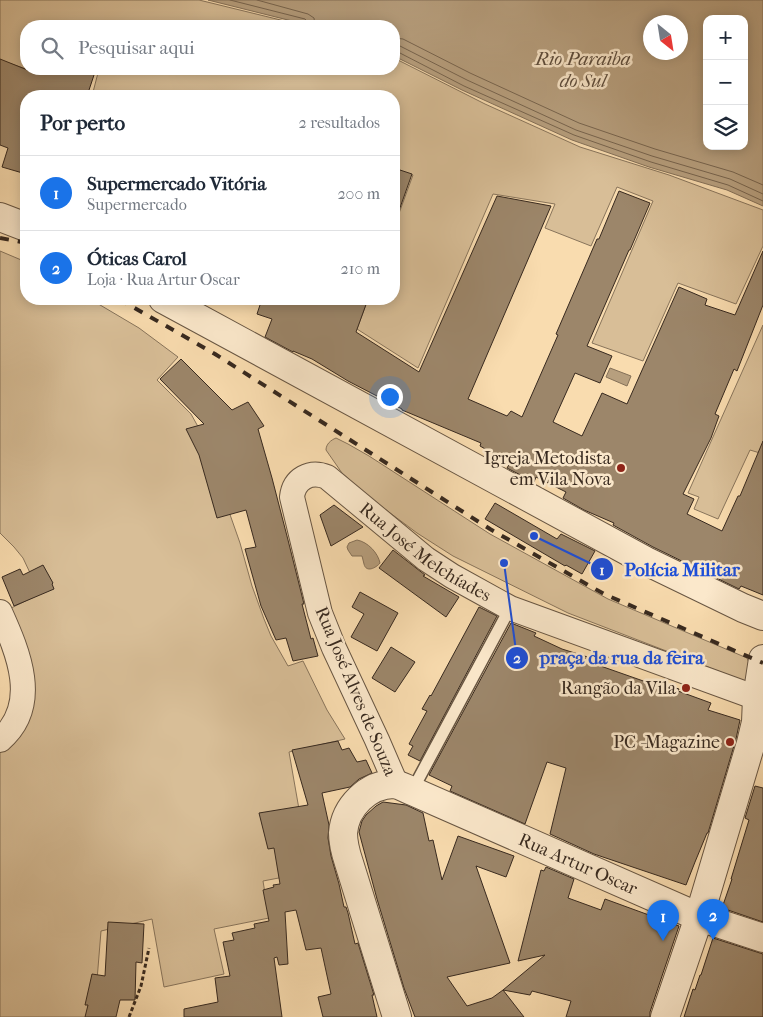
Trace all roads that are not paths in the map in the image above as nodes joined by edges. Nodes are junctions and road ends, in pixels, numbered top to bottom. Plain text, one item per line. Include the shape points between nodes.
1 (0, 217) edge
2 (20, 225) edge
3 (174, 305) edge
4 (295, 510) joint
5 (510, 608) junction
6 (0, 612) edge
7 (763, 616) edge
8 (763, 659) edge
9 (760, 699) edge
10 (0, 740) edge
11 (404, 788) junction
12 (699, 916) junction
13 (763, 938) edge
14 (397, 1017) edge
15 (665, 1017) edge

1 - 2 street
3 - 7 street via 646,561
4 - 5 street, Rua José Melchíades via 292,497 297,483 309,475 327,477 426,559
4 - 11 street, Rua José Alves de Souza via 320,613 377,740
5 - 9 street, Rua José Melchíades
5 - 11 lane
6 - 10 street via 15,647 23,690 15,723
8 - 9 street
9 - 12 street via 751,743
11 - 12 street, Rua Artur Oscar
11 - 14 street via 377,788 360,798 351,809 343,834 349,864
12 - 13 street, Rua Artur Oscar
12 - 15 street

